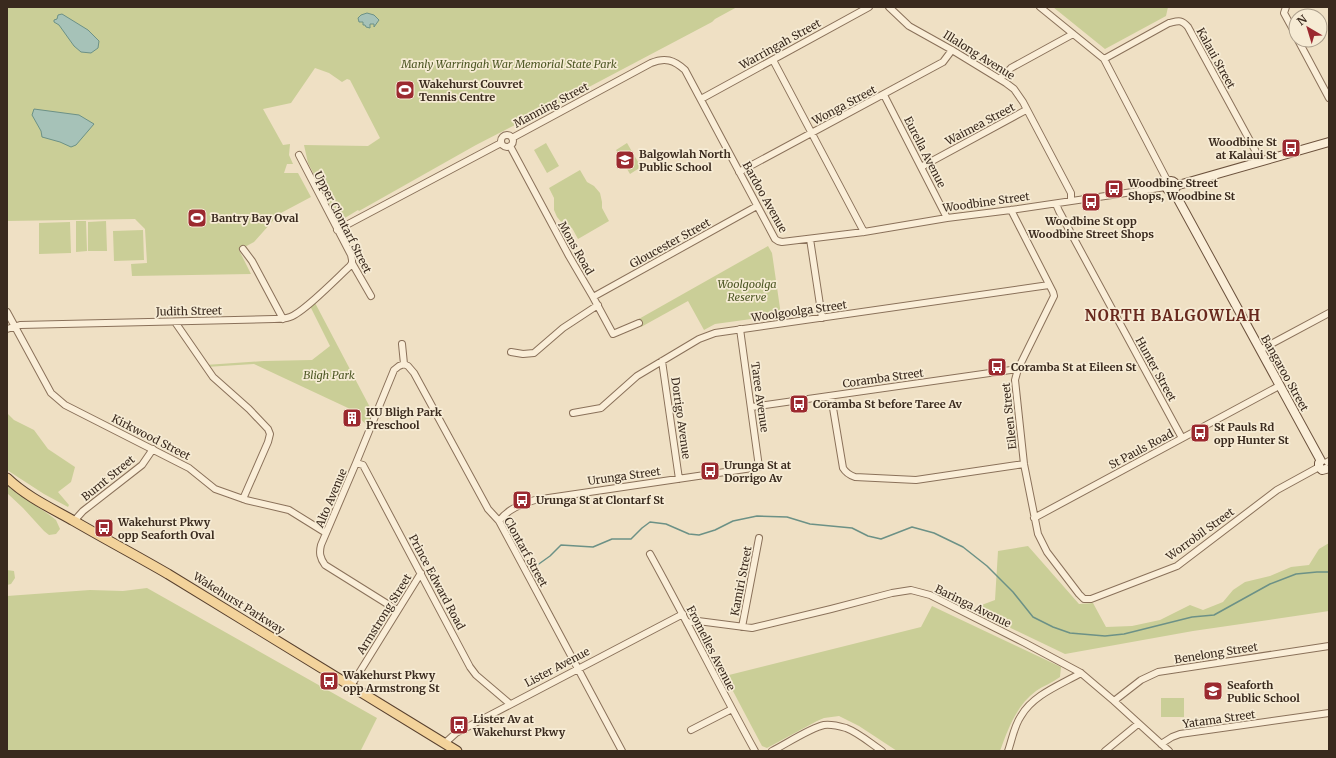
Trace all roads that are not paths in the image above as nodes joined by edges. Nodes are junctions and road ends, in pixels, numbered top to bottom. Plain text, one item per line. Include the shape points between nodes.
1 (869, 7) edge
2 (889, 7) edge
3 (1040, 7) edge
4 (1286, 7) edge
5 (1288, 20) edge
6 (1073, 34) junction
7 (1302, 48) edge
8 (952, 50) junction
9 (1104, 59) junction
10 (773, 60) junction
11 (685, 70) joint
12 (1000, 79) junction
13 (884, 95) junction
14 (1329, 98) edge
15 (701, 99) junction
16 (1026, 110) junction
17 (812, 134) junction
18 (512, 138) junction
19 (1329, 142) edge
20 (501, 143) junction
21 (510, 146) junction
22 (299, 156) dead end
23 (1261, 161) junction
24 (921, 167) junction
25 (739, 172) junction
26 (1171, 186) junction
27 (1071, 200) junction
28 (1056, 204) junction
29 (757, 206) junction
30 (1011, 210) junction
31 (948, 218) junction
32 (337, 230) junction
33 (864, 232) junction
34 (810, 239) junction
35 (243, 249) dead end
36 (352, 263) junction
37 (1049, 285) junction
38 (371, 296) dead end
39 (593, 297) junction
40 (598, 305) junction
41 (7, 312) edge
42 (1329, 313) edge
43 (822, 318) junction
44 (282, 319) junction
45 (175, 322) junction
46 (639, 323) dead end
47 (14, 326) junction
48 (7, 329) edge
49 (740, 329) junction
50 (402, 344) dead end
51 (1260, 350) junction
52 (511, 352) dead end
53 (662, 361) junction
54 (404, 364) junction
55 (1018, 369) junction
56 (1280, 386) junction
57 (832, 396) junction
58 (752, 407) junction
59 (574, 413) dead end
60 (1182, 438) junction
61 (153, 449) junction
62 (356, 463) junction
63 (1024, 464) junction
64 (1325, 466) edge
65 (759, 467) joint
66 (7, 478) edge
67 (679, 479) junction
68 (243, 499) junction
69 (1034, 518) junction
70 (74, 521) junction
71 (499, 521) junction
72 (326, 533) junction
73 (759, 538) dead end
74 (650, 554) dead end
75 (421, 573) junction
76 (1084, 599) joint
77 (397, 610) junction
78 (683, 614) junction
79 (687, 623) junction
80 (742, 627) junction
81 (1329, 646) edge
82 (577, 668) junction
83 (1081, 673) junction
84 (351, 686) junction
85 (1114, 701) junction
86 (510, 704) junction
87 (732, 709) junction
88 (1329, 712) edge
89 (1138, 724) junction
90 (691, 730) dead end
91 (445, 744) junction
92 (1161, 744) junction
93 (457, 751) edge
94 (622, 751) edge
95 (756, 751) edge
96 (772, 751) edge
97 (882, 751) edge
98 (1008, 751) edge
99 (1105, 751) edge
100 (1169, 751) edge

1 - 10 street, Warringah Street
2 - 8 street, Illalong Avenue via 909,26
3 - 6 street, Bangaroo Street
4 - 5 street via 1284,13
6 - 9 street, Bangaroo Street
6 - 12 street via 1011,68
7 - 14 street
8 - 12 street, Illalong Avenue
8 - 13 street, Wonga Street via 943,62
9 - 23 street, Kalaui Street via 1169,23 1184,22
9 - 26 street, Bangaroo Street
10 - 15 street, Warringah Street
10 - 17 street
11 - 15 street, Bardoo Avenue
11 - 18 street, Manning Street via 671,60 658,60
12 - 16 street, Illalong Avenue via 1014,89
13 - 17 street, Wonga Street
13 - 24 street, Eurella Avenue
15 - 25 street, Bardoo Avenue
16 - 24 street, Waimea Street
16 - 27 street, Illalong Avenue via 1071,193
17 - 25 street, Wonga Street
17 - 33 street
18 - 20 street via 504,135
18 - 21 street
19 - 23 street, Woodbine Street
20 - 21 street via 505,147
20 - 32 street
21 - 39 street, Mons Road via 568,256
22 - 32 street, Upper Clontarf Street
23 - 26 street, Woodbine Street
24 - 31 street, Eurella Avenue
25 - 29 street, Bardoo Avenue
26 - 27 street, Woodbine Street
26 - 51 street, Bangaroo Street
27 - 28 street, Woodbine Street
28 - 30 street, Woodbine Street
28 - 60 street, Hunter Street
29 - 34 street, Bardoo Avenue via 778,241
29 - 39 street, Gloucester Street
30 - 31 street, Woodbine Street
30 - 37 street, Eileen Street
31 - 33 street, Woodbine Street
32 - 36 street, Upper Clontarf Street via 351,255
33 - 34 street, Woodbine Street
34 - 43 street
35 - 44 street via 252,261
36 - 38 street, Upper Clontarf Street
36 - 44 street, Judith Street via 296,314
37 - 43 street, Woolgoolga Street
37 - 55 street, Eileen Street via 1053,292 1053,300
39 - 40 street, Mons Road
40 - 46 street, Mons Road via 613,334
40 - 52 street via 563,328 534,353
41 - 47 street, Kirkwood Street
42 - 51 street
43 - 49 street, Woolgoolga Street
44 - 45 street, Judith Street
45 - 47 street, Judith Street
45 - 68 street via 213,377 249,409 270,434
47 - 48 street, Judith Street
47 - 61 street, Kirkwood Street via 51,393 65,405
49 - 53 street, Woolgoolga Street via 700,339
49 - 58 street, Taree Avenue
50 - 54 street
51 - 56 street, Bangaroo Street
53 - 59 street, Woolgoolga Street via 637,376 601,408
53 - 67 street, Dorrigo Avenue
54 - 62 street, Alto Avenue via 394,370
54 - 71 street, Clontarf Street via 414,373 488,509
55 - 57 street, Coramba Street
55 - 63 street, Eileen Street via 1014,385
56 - 60 street, St Pauls Road
56 - 64 street, Bangaroo Street
57 - 58 street, Coramba Street
57 - 63 street via 843,468 855,477 916,480
58 - 65 street, Taree Avenue
60 - 69 street, St Pauls Road
61 - 68 street, Kirkwood Street via 189,468 216,489
61 - 70 street, Burnt Street via 142,465
62 - 72 street, Alto Avenue
62 - 75 street, Prince Edward Road via 363,465
63 - 69 street, Eileen Street
64 - 76 street, Worrobil Street via 1277,490 1177,566 1091,599
65 - 67 street, Urunga Street
66 - 70 main road, Wakehurst Parkway via 37,501
67 - 71 street, Urunga Street via 535,500 506,513
68 - 72 street, Kirkwood Street via 289,510
69 - 76 street, Eileen Street via 1047,552
70 - 84 main road, Wakehurst Parkway via 168,574
71 - 82 street, Clontarf Street
72 - 77 street, Alto Avenue via 320,552 325,565
73 - 80 street, Kamiri Street
74 - 78 street, Fromelles Avenue
75 - 77 street, Armstrong Street
75 - 86 street, Prince Edward Road via 476,675
77 - 84 street, Armstrong Street
78 - 79 street, Fromelles Avenue
78 - 82 street, Lister Avenue
79 - 80 street, Baringa Avenue via 698,621
79 - 87 street, Fromelles Avenue
80 - 83 street, Baringa Avenue via 765,626 911,590 930,595
81 - 85 street, Benelong Street via 1158,672 1141,680
82 - 86 street, Lister Avenue
82 - 94 street, Clontarf Street
83 - 85 street, Baringa Avenue
83 - 98 street via 1027,707 1019,718
84 - 91 main road, Wakehurst Parkway
85 - 89 street, Baringa Avenue
86 - 91 street, Lister Avenue via 456,733
87 - 90 street
87 - 95 street, Fromelles Avenue
88 - 92 street, Yatama Street via 1180,734
89 - 92 street, Baringa Avenue
89 - 99 street
91 - 93 main road, Wakehurst Parkway
92 - 100 street, Baringa Avenue
96 - 97 street via 826,725 834,725 856,733

